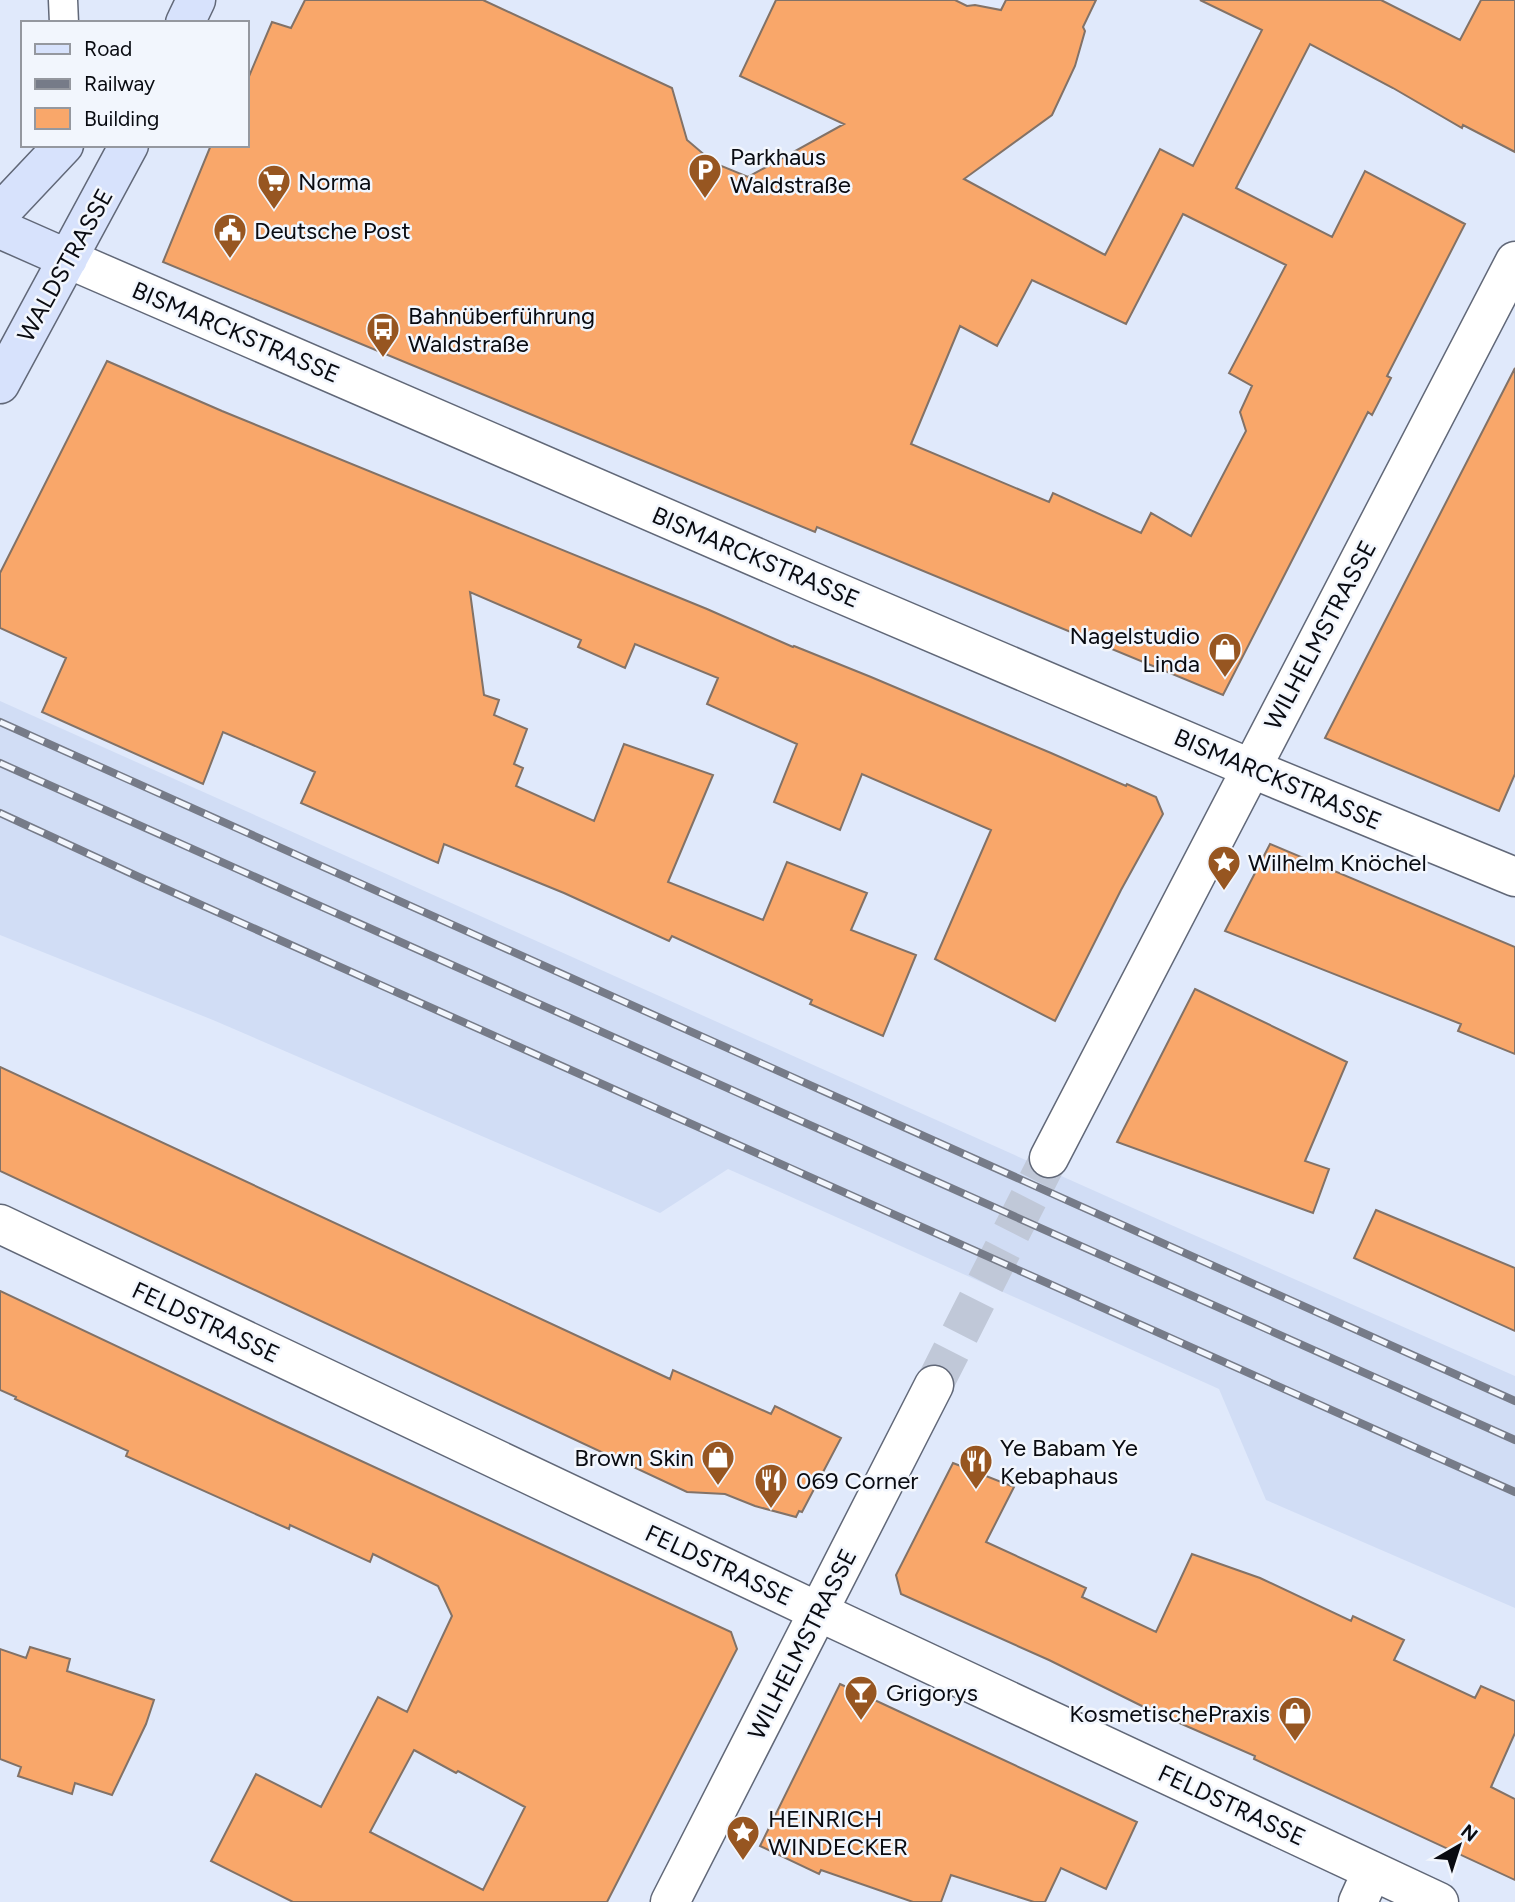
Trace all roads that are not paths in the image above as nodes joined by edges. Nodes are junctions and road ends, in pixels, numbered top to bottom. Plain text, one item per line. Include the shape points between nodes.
1 (63, 0) edge
2 (64, 21) edge
3 (62, 147) edge
4 (128, 147) edge
5 (0, 213) edge
6 (0, 229) edge
7 (68, 259) junction
8 (1515, 261) edge
9 (0, 384) edge
10 (1250, 768) junction
11 (1515, 877) edge
12 (1049, 1158) tunnel mouth
13 (0, 1224) edge
14 (934, 1385) tunnel mouth
15 (819, 1612) junction
16 (1365, 1886) edge
17 (670, 1902) edge
18 (1439, 1902) edge

1 - 2 lane
3 - 5 street
4 - 7 street, WALDSTRASSE
6 - 7 street, BISMARCKSTRASSE
7 - 9 street, WALDSTRASSE
7 - 10 street, BISMARCKSTRASSE
8 - 10 street, WILHELMSTRASSE
10 - 11 street, BISMARCKSTRASSE
10 - 12 street, WILHELMSTRASSE
13 - 15 street, FELDSTRASSE
14 - 15 street, WILHELMSTRASSE
15 - 16 street, FELDSTRASSE
15 - 17 street, WILHELMSTRASSE
16 - 18 street, FELDSTRASSE

